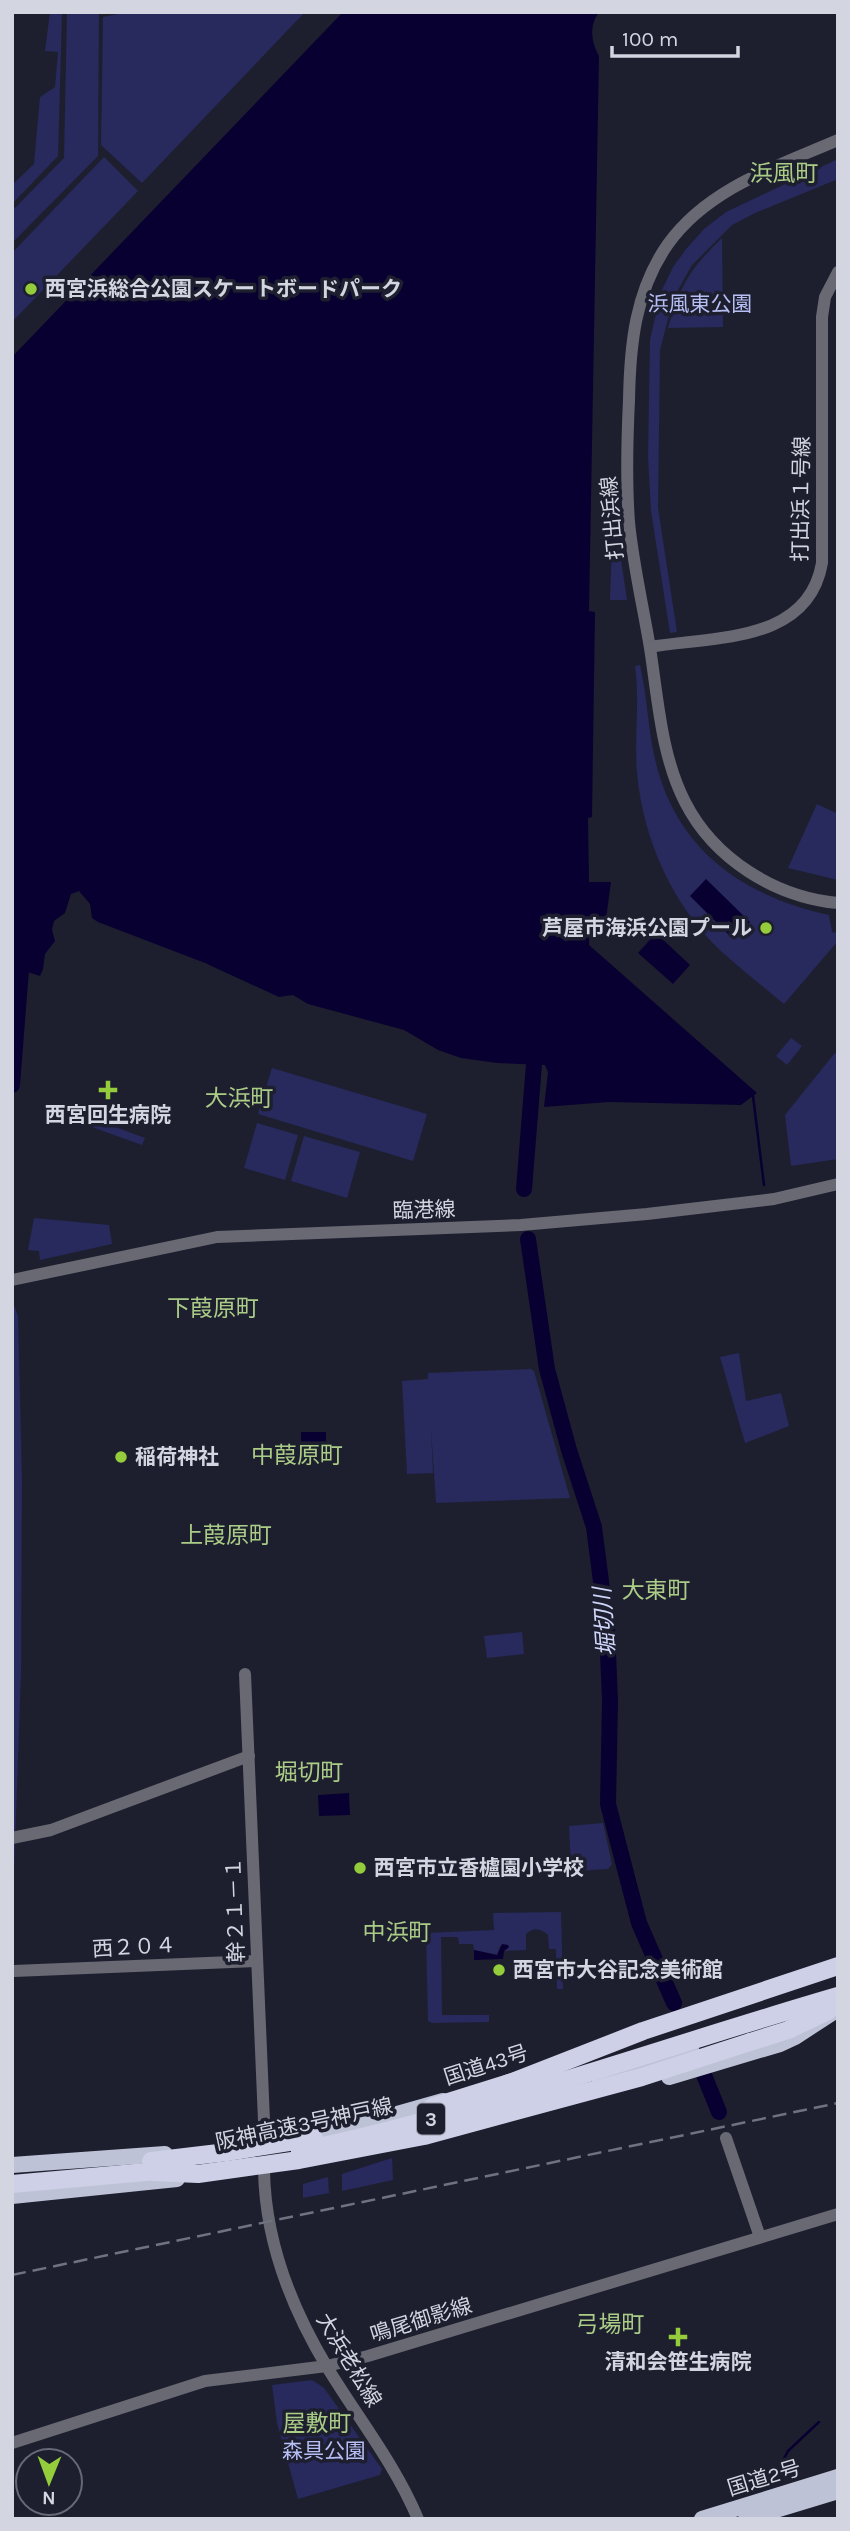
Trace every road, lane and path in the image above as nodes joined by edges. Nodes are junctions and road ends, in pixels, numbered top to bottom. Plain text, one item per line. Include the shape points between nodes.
1 (838, 140) edge
2 (838, 272) edge
3 (650, 647) junction
4 (838, 903) edge
5 (838, 1184) edge
6 (13, 1280) edge
7 (245, 1674) dead end
8 (249, 1756) junction
9 (12, 1838) edge
10 (256, 1961) junction
11 (838, 1968) edge
12 (14, 1970) dead end
13 (838, 1985) edge
14 (835, 2006) edge
15 (506, 2084) junction
16 (726, 2138) dead end
17 (265, 2144) junction
18 (12, 2165) edge
19 (264, 2170) junction
20 (153, 2172) junction
21 (12, 2173) edge
22 (12, 2184) edge
23 (12, 2196) edge
24 (838, 2214) edge
25 (760, 2237) junction
26 (327, 2366) junction
27 (12, 2443) edge
28 (838, 2477) edge
29 (838, 2491) edge
30 (418, 2519) edge
31 (702, 2519) edge
32 (746, 2519) edge

1 - 3 street, 打出浜線 via 764,172 702,208 668,244 642,292 630,351 626,469 630,526
2 - 3 street, 打出浜１号線 via 825,297 822,317 821,564 815,588 796,612 771,626 735,636
3 - 4 street, 打出浜線 via 667,754 685,803 700,827 722,851 768,883 810,900
5 - 6 street, 臨港線 via 774,1199 521,1225 217,1237
7 - 8 street, 幹２１－１
8 - 9 street via 51,1830
8 - 10 street, 幹２１－１
10 - 12 street, 西２０４
10 - 17 street, 幹２１－１
11 - 15 highway, bridge via 631,2035
11 - 17 highway, 国道43号 via 429,2106
13 - 15 highway, 阪神高速3号神戸線 / 3, bridge
14 - 19 highway via 501,2110
14 - 20 highway, 阪神高速3号神戸線 / 3, bridge via 355,2140 229,2164
14 - 20 highway, bridge via 788,2030 642,2077 425,2136 198,2174
15 - 21 highway, 阪神高速3号神戸線 / 3 via 315,2138 198,2156
16 - 25 street
17 - 18 highway, 国道43号
19 - 23 highway
19 - 26 street, 大浜老松線 via 267,2213 295,2305
20 - 22 highway, 阪神高速3号神戸線 / 3
24 - 25 street, 鳴尾御影線
25 - 26 street, 鳴尾御影線
26 - 27 street, 鳴尾御影線 via 205,2381
26 - 30 street, 大浜老松線 via 399,2477
28 - 31 highway, 国道2号
29 - 32 highway, 国道2号

